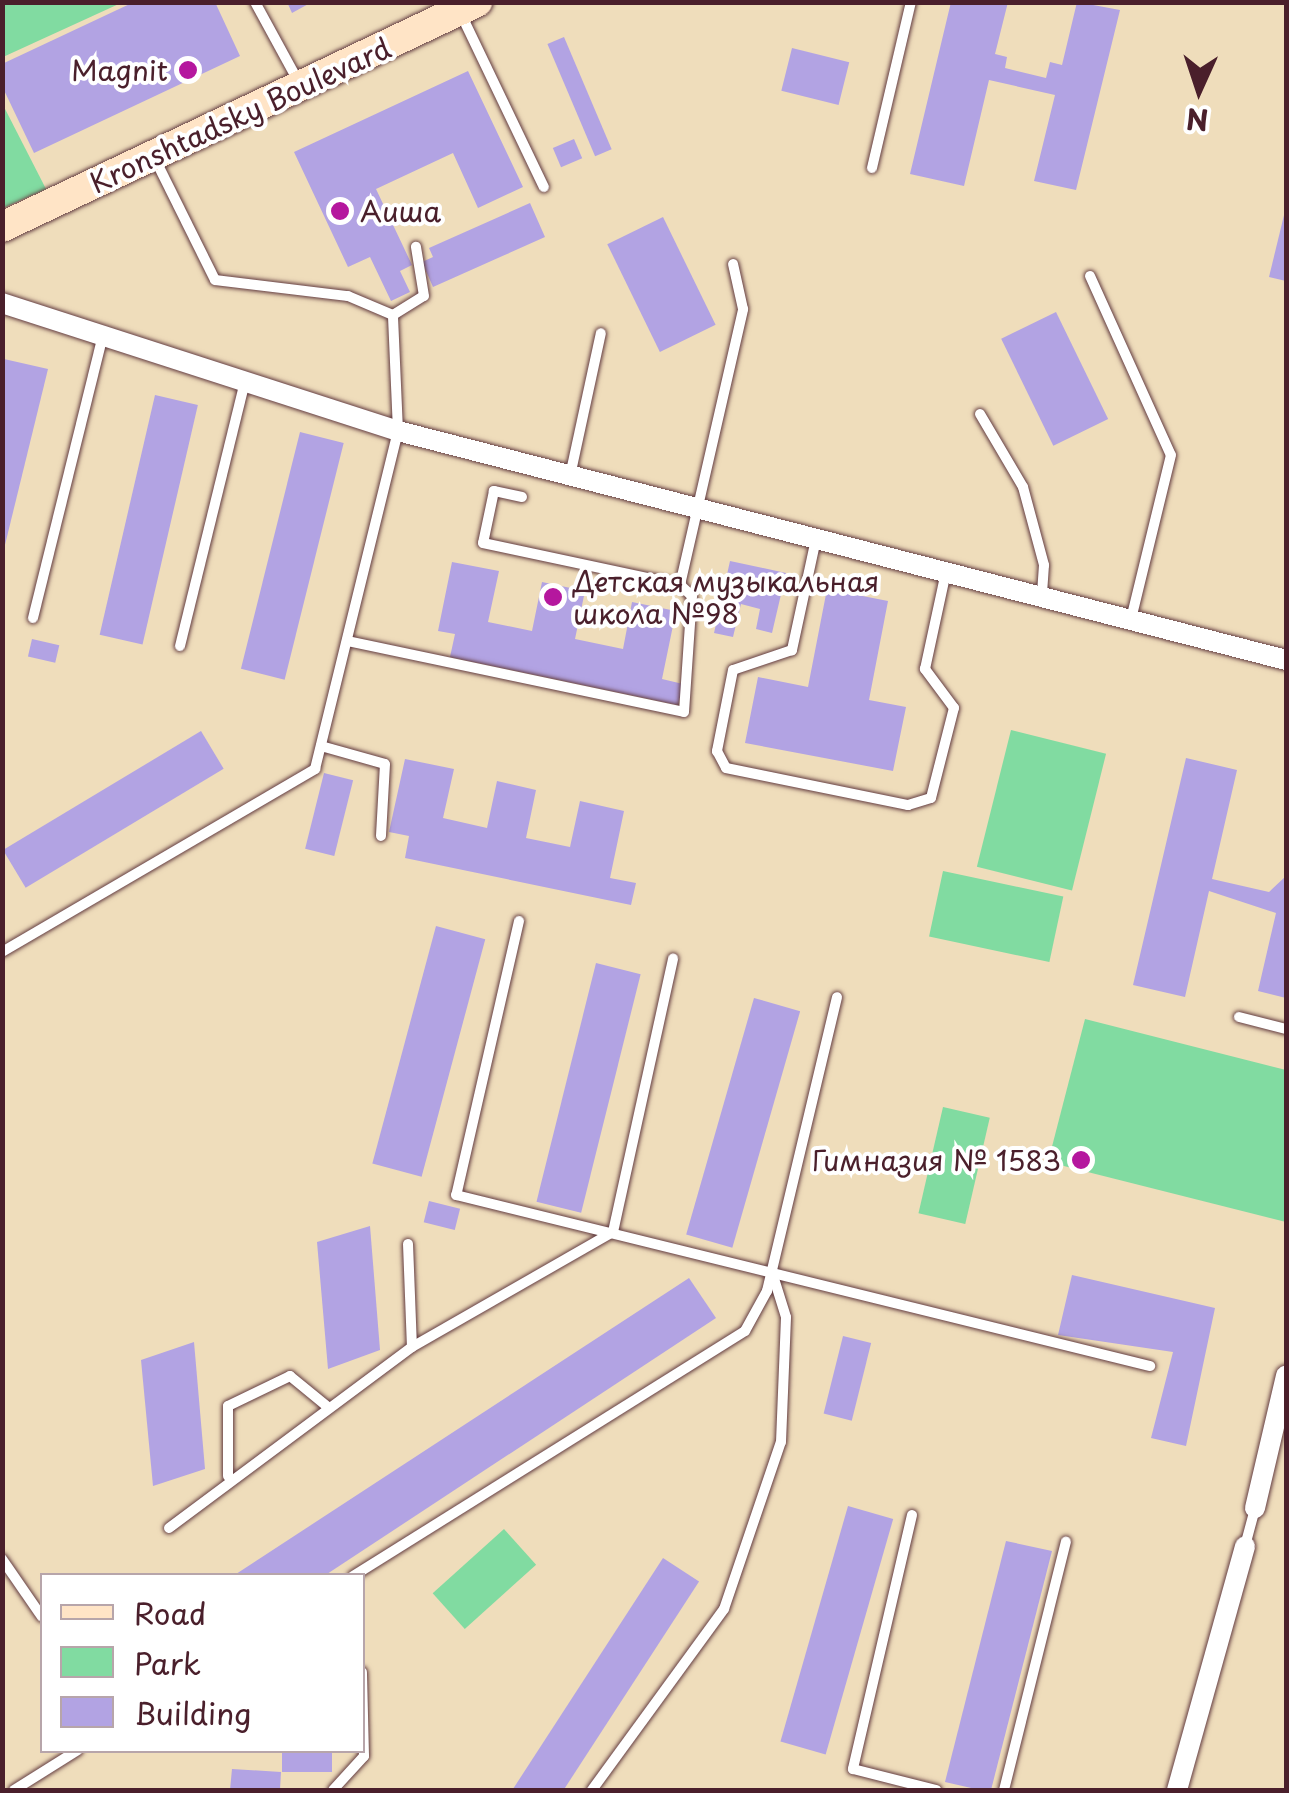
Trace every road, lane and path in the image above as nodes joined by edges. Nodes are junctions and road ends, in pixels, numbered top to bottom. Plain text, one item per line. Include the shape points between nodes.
1 (256, 2) edge
2 (911, 2) edge
3 (468, 7) edge
4 (301, 86) junction
5 (154, 156) junction
6 (872, 168) dead end
7 (544, 186) dead end
8 (2, 228) edge
9 (416, 246) dead end
10 (733, 264) dead end
11 (1090, 276) dead end
12 (2, 304) edge
13 (393, 316) junction
14 (601, 333) dead end
15 (102, 339) junction
16 (245, 382) junction
17 (980, 414) dead end
18 (398, 431) junction
19 (570, 477) junction
20 (522, 498) dead end
21 (697, 510) junction
22 (816, 539) junction
23 (946, 572) junction
24 (680, 584) junction
25 (1042, 596) junction
26 (33, 618) dead end
27 (1131, 618) junction
28 (346, 641) junction
29 (180, 646) dead end
30 (1286, 660) edge
31 (321, 746) junction
32 (381, 836) dead end
33 (519, 922) dead end
34 (2, 952) edge
35 (673, 959) dead end
36 (837, 997) dead end
37 (1240, 1017) dead end
38 (1286, 1029) edge
39 (613, 1232) junction
40 (408, 1244) dead end
41 (772, 1272) junction
42 (412, 1347) junction
43 (1150, 1366) dead end
44 (1286, 1376) edge
45 (329, 1408) junction
46 (228, 1476) junction
47 (1255, 1508) joint
48 (912, 1515) dead end
49 (169, 1528) dead end
50 (1066, 1542) dead end
51 (1246, 1546) joint
52 (2, 1558) edge
53 (359, 1573) edge
54 (40, 1614) edge
55 (73, 1753) edge
56 (364, 1753) edge
57 (14, 1790) edge
58 (334, 1790) edge
59 (592, 1790) edge
60 (936, 1790) edge
61 (1004, 1790) edge
62 (1177, 1790) edge

1 - 4 lane
2 - 6 lane
3 - 4 main road, Kronshtadsky Boulevard
3 - 7 lane
4 - 5 main road, Kronshtadsky Boulevard
5 - 8 main road, Kronshtadsky Boulevard
5 - 13 lane via 215,280 348,296
9 - 13 lane via 424,296
10 - 21 lane via 744,309
11 - 27 lane via 1171,454
12 - 15 street
13 - 18 lane
14 - 19 lane
15 - 16 street
15 - 26 lane
16 - 18 street
16 - 29 lane
17 - 25 lane via 1023,487 1044,565
18 - 19 street
18 - 28 lane
19 - 21 street
20 - 24 lane via 494,492 483,544
21 - 22 street
21 - 24 lane
22 - 23 street
22 - 23 lane via 792,650 733,670 716,751 726,768 908,805 932,798 954,708 925,670
23 - 25 street
24 - 28 lane via 692,596 684,712
25 - 27 street
27 - 30 street
28 - 31 lane
31 - 32 lane via 385,764
31 - 34 lane via 315,769
33 - 39 lane via 456,1195
35 - 39 lane
36 - 41 lane
37 - 38 lane
39 - 41 lane
39 - 42 lane
40 - 42 lane
41 - 43 lane
41 - 53 lane via 745,1331
41 - 59 lane via 786,1317 781,1442 724,1609
42 - 45 lane
44 - 47 street
45 - 46 lane
45 - 46 lane via 290,1376 228,1406
46 - 49 lane
47 - 51 lane
48 - 60 lane via 853,1770
50 - 61 lane
51 - 62 street
52 - 54 lane
55 - 57 lane
56 - 58 lane

